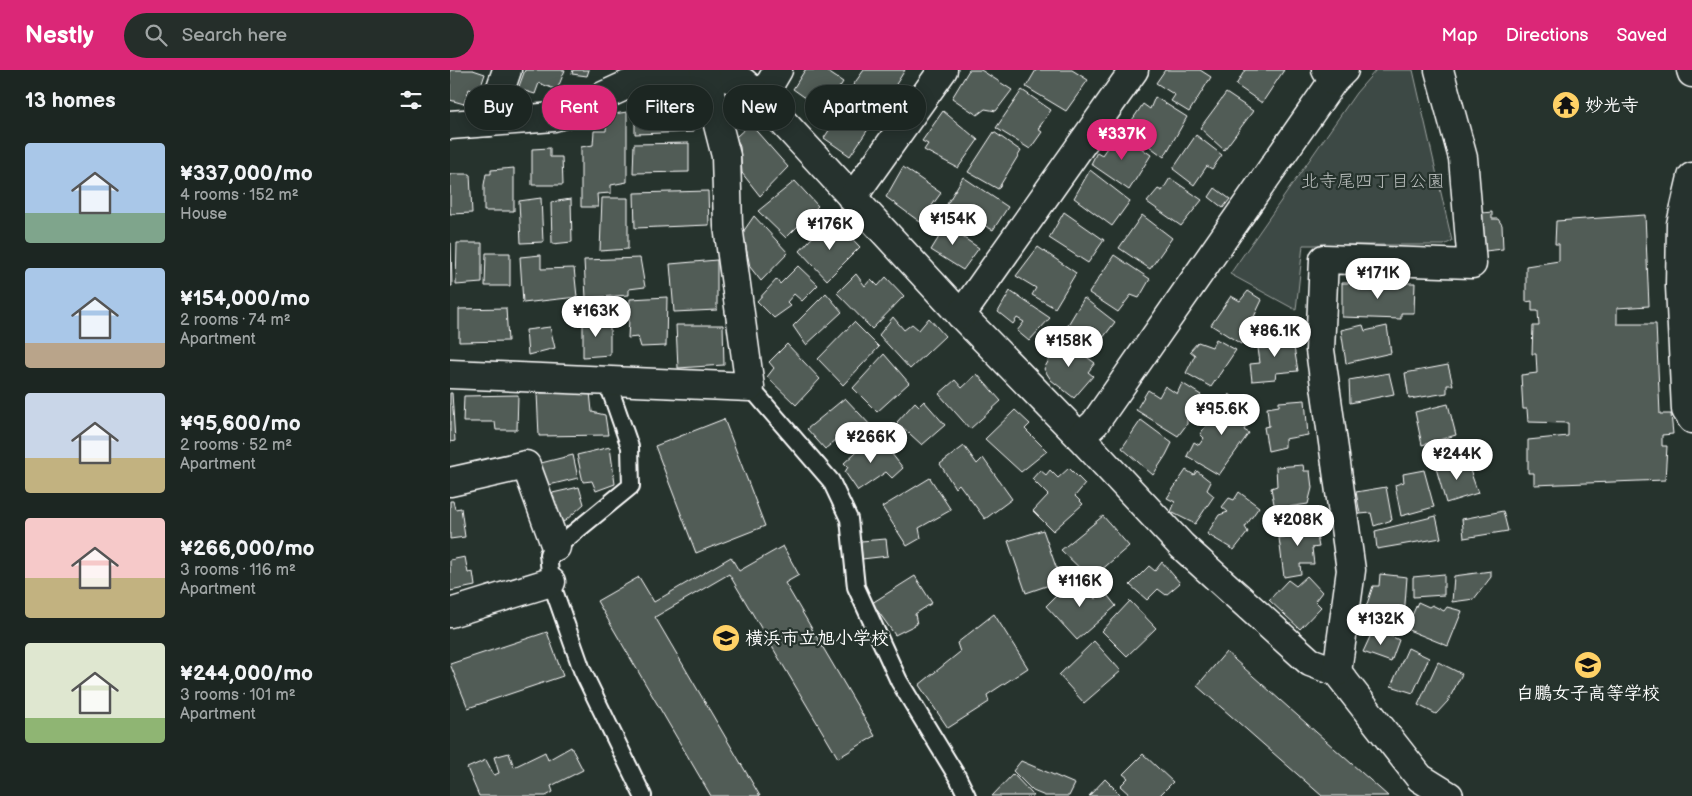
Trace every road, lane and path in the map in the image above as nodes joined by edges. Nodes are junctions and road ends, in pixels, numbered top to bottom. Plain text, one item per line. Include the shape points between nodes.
1 (507, 70) edge
2 (778, 70) edge
3 (943, 70) edge
4 (1134, 70) edge
5 (1440, 70) edge
6 (704, 73) edge
7 (1334, 74) edge
8 (502, 85) edge
9 (746, 85) edge
10 (768, 85) edge
11 (532, 119) edge
12 (465, 124) edge
13 (450, 125) edge
14 (790, 130) edge
15 (1692, 177) edge
16 (852, 198) junction
17 (1686, 286) edge
18 (961, 315) junction
19 (450, 374) edge
20 (607, 381) junction
21 (750, 387) junction
22 (1692, 419) edge
23 (1080, 437) junction
24 (450, 482) edge
25 (556, 547) junction
26 (551, 582) junction
27 (450, 613) edge
28 (1337, 672) junction
29 (644, 796) edge
30 (967, 796) edge
31 (1449, 796) edge

1 - 8 street
2 - 10 street
3 - 16 street
4 - 18 street
5 - 28 street via 1463,158 1472,264 1324,259 1320,350 1352,570
6 - 9 street
6 - 11 street via 627,85 564,114
6 - 21 street via 726,156 728,226
7 - 23 street via 1095,423
12 - 13 street
14 - 16 street
15 - 17 street via 1681,224
16 - 18 street
17 - 22 street via 1686,410
18 - 23 street
19 - 20 street
20 - 21 street
20 - 25 lane via 630,447 631,486
21 - 30 lane via 831,481 849,519 856,587 899,681
23 - 28 street via 1182,546 1310,662
24 - 25 street via 526,465
25 - 26 lane via 548,554
26 - 27 street
26 - 29 lane via 582,670
28 - 31 street via 1420,778

